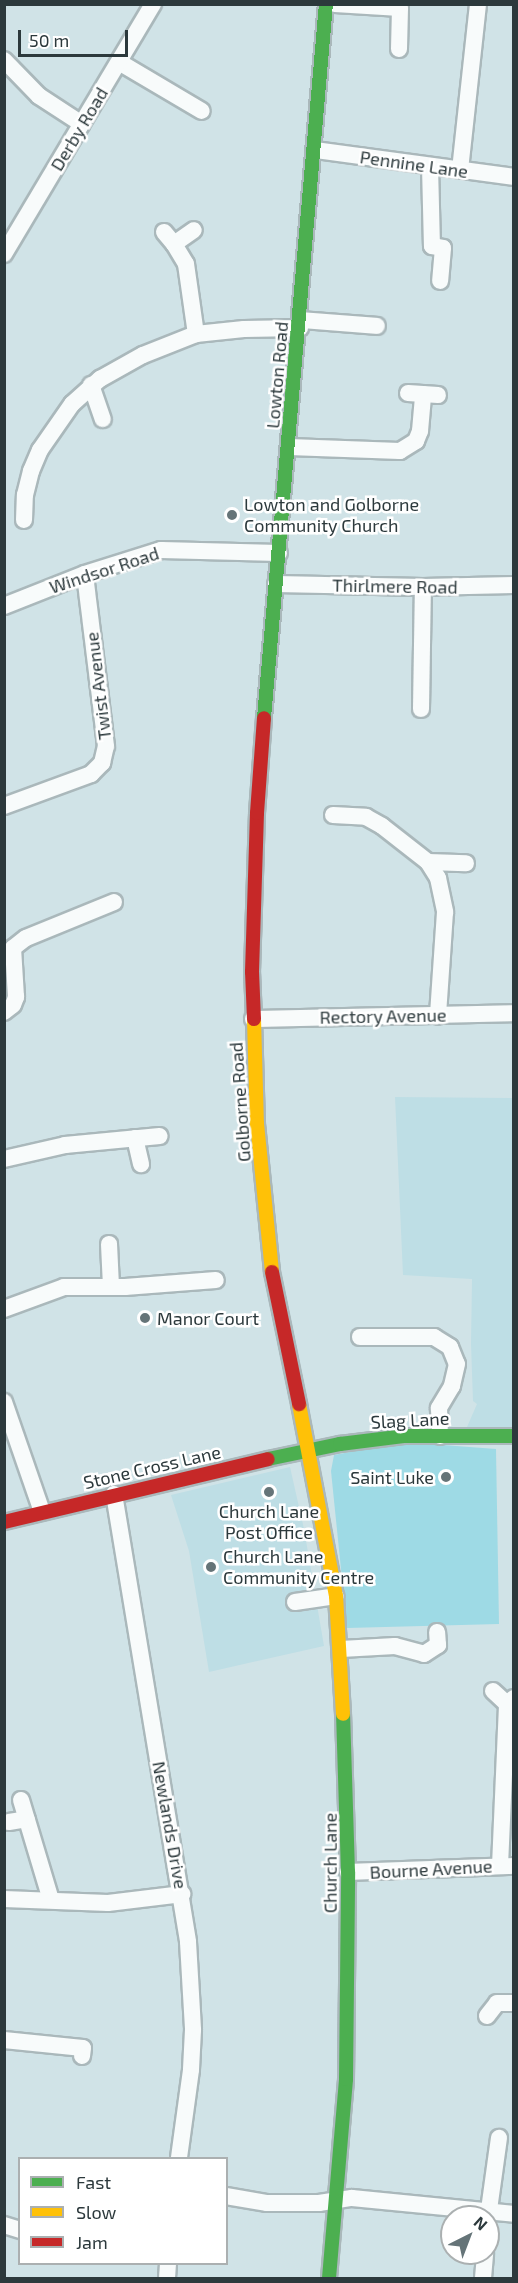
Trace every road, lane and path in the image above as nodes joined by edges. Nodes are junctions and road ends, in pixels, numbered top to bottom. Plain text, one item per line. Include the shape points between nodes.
1 (153, 4) edge
2 (326, 4) edge
3 (335, 4) edge
4 (478, 4) edge
5 (399, 49) dead end
6 (4, 60) edge
7 (119, 62) junction
8 (202, 111) dead end
9 (81, 124) junction
10 (315, 150) junction
11 (430, 166) junction
12 (460, 170) junction
13 (513, 177) edge
14 (194, 230) dead end
15 (4, 254) edge
16 (440, 280) dead end
17 (300, 324) junction
18 (377, 326) dead end
19 (196, 334) junction
20 (91, 385) junction
21 (423, 394) dead end
22 (103, 419) dead end
23 (289, 447) junction
24 (24, 520) dead end
25 (279, 553) junction
26 (85, 574) junction
27 (276, 584) junction
28 (513, 585) edge
29 (423, 587) junction
30 (4, 606) edge
31 (421, 709) dead end
32 (261, 748) joint
33 (4, 806) edge
34 (333, 815) dead end
35 (428, 862) junction
36 (466, 863) dead end
37 (114, 902) dead end
38 (4, 1012) edge
39 (513, 1013) edge
40 (438, 1016) junction
41 (253, 1019) junction
42 (160, 1136) dead end
43 (135, 1138) junction
44 (4, 1159) edge
45 (141, 1164) dead end
46 (109, 1245) dead end
47 (216, 1280) dead end
48 (111, 1286) junction
49 (4, 1309) edge
50 (360, 1337) dead end
51 (4, 1402) edge
52 (440, 1436) junction
53 (513, 1436) edge
54 (309, 1449) junction
55 (114, 1494) junction
56 (42, 1512) junction
57 (4, 1522) edge
58 (336, 1596) junction
59 (295, 1602) dead end
60 (442, 1638) dead end
61 (341, 1649) junction
62 (493, 1691) dead end
63 (510, 1701) edge
64 (21, 1800) dead end
65 (27, 1819) junction
66 (9, 1822) dead end
67 (507, 1866) edge
68 (348, 1872) junction
69 (182, 1894) junction
70 (4, 1899) edge
71 (51, 1900) junction
72 (4, 2040) edge
73 (83, 2048) dead end
74 (499, 2138) dead end
75 (179, 2157) edge
76 (228, 2196) edge
77 (336, 2200) junction
78 (489, 2205) edge
79 (440, 2208) edge
80 (329, 2278) edge

1 - 7 street, Derby Road
2 - 10 main road, Lowton Road
3 - 5 street via 400,8
4 - 12 street
6 - 9 street via 33,91
7 - 8 street
7 - 9 street, Derby Road
9 - 15 street, Derby Road
10 - 11 street, Pennine Lane
10 - 17 main road, Lowton Road
11 - 12 street, Pennine Lane
11 - 16 street via 432,246 443,248
12 - 13 street, Pennine Lane
14 - 19 street via 169,238 186,264
17 - 18 street
17 - 19 street
17 - 23 main road, Lowton Road
19 - 20 street via 144,355
20 - 22 street
20 - 24 street via 72,404 40,450 25,495
21 - 23 street via 416,441 400,451
23 - 25 main road, Lowton Road
25 - 26 street, Windsor Road via 161,550
25 - 27 main road, Lowton Road
26 - 30 street, Windsor Road
26 - 33 street, Twist Avenue via 106,746 102,763 91,774
27 - 29 street, Thirlmere Road
27 - 32 main road, Lowton Road
28 - 29 street, Thirlmere Road
29 - 31 street
32 - 41 main road, Golborne Road
34 - 35 street via 366,817
35 - 36 street
35 - 40 street via 438,878 445,912
37 - 38 street via 26,938 13,948 16,997
39 - 40 street, Rectory Avenue
40 - 41 street, Rectory Avenue
41 - 54 main road, Golborne Road via 257,1124 274,1290
42 - 43 street
43 - 44 street via 65,1145
43 - 45 street
46 - 48 street
47 - 48 street
48 - 49 street via 64,1287
50 - 52 street via 434,1337 450,1347 458,1364 452,1386 439,1408
51 - 56 street
52 - 53 main road, Slag Lane
52 - 54 main road, Slag Lane via 404,1436
54 - 55 main road, Stone Cross Lane
54 - 58 main road, Church Lane
55 - 56 main road, Stone Cross Lane
55 - 69 street, Newlands Drive
56 - 57 main road, Stone Cross Lane
58 - 59 street
58 - 61 main road, Church Lane
60 - 61 street via 434,1650 424,1654 395,1646
61 - 68 main road, Church Lane
62 - 63 street
63 - 67 street
64 - 65 street
65 - 66 street
65 - 71 street
67 - 68 street, Bourne Avenue
68 - 77 main road, Church Lane via 346,2079
69 - 71 street via 108,1902
69 - 75 street, Newlands Drive via 193,2030
70 - 71 street
72 - 73 street
74 - 78 street
76 - 77 street via 267,2203
77 - 79 street via 352,2198
77 - 80 main road, Church Lane

